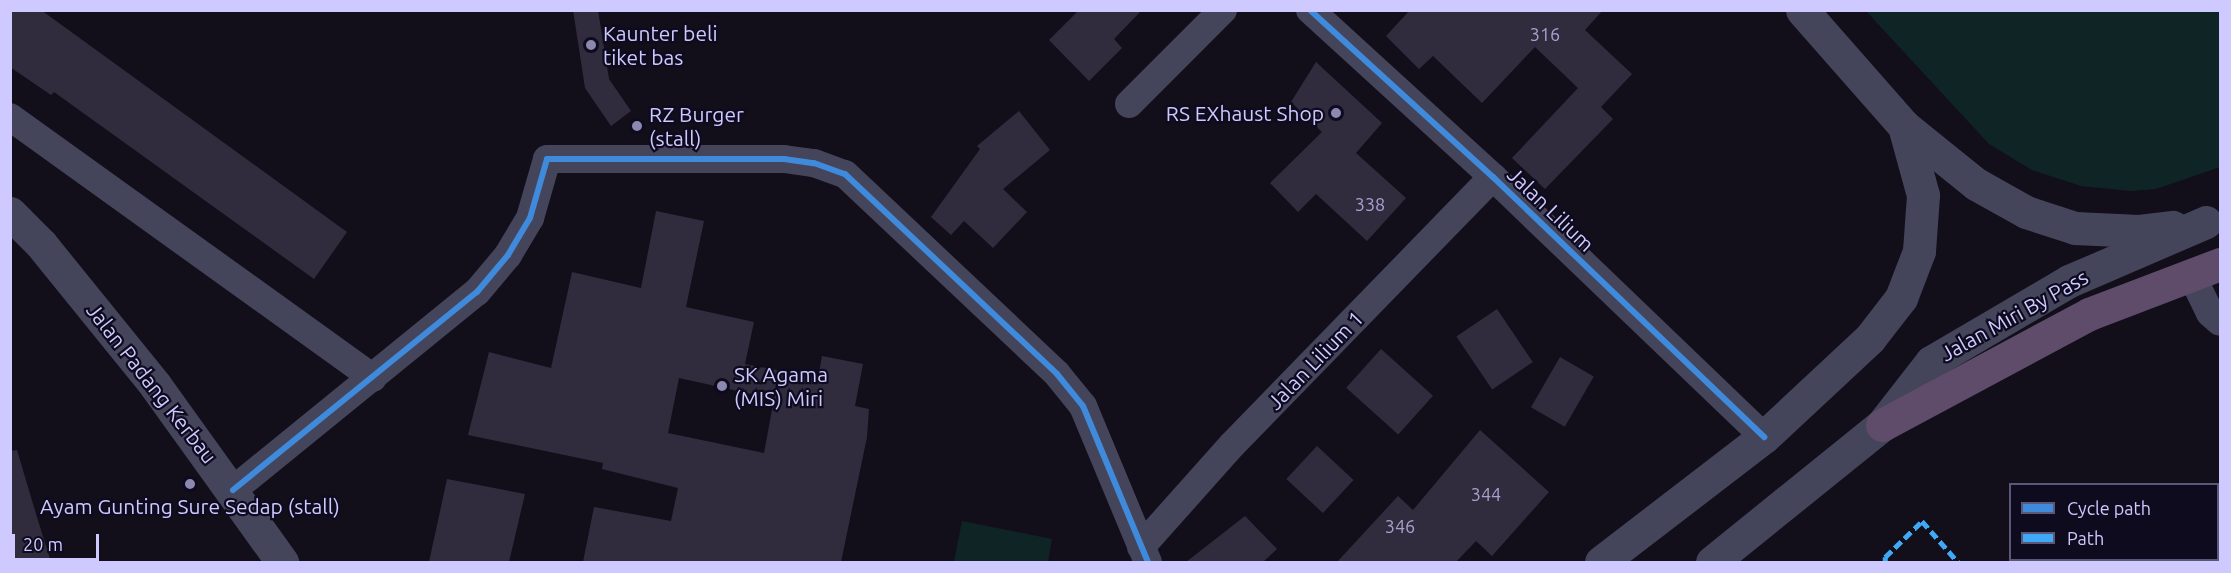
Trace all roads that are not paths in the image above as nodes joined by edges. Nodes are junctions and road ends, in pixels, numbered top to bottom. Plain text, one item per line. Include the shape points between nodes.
1 (1223, 10) edge
2 (1310, 10) edge
3 (1802, 10) edge
4 (1129, 104) dead end
5 (10, 117) edge
6 (1904, 126) junction
7 (1493, 177) junction
8 (10, 213) edge
9 (2213, 220) edge
10 (2206, 269) edge
11 (2220, 322) edge
12 (373, 378) junction
13 (1882, 425) junction
14 (1764, 437) junction
15 (233, 490) junction
16 (1651, 526) junction
17 (1144, 555) edge
18 (278, 561) edge
19 (1601, 562) edge
20 (1623, 562) edge
21 (1712, 562) edge

1 - 4 street
2 - 7 street, Jalan Lilium
3 - 6 street
5 - 12 street
6 - 9 street via 1976,184 2026,212 2075,228 2139,231
6 - 14 street via 1923,195 1919,251 1901,298 1870,338
7 - 14 street, Jalan Lilium
7 - 17 street, Jalan Lilium 1 via 1232,445
8 - 15 street, Jalan Padang Kerbau via 96,309
9 - 13 street, Jalan Miri By Pass via 2069,281 1996,320 1931,362
10 - 11 street via 2210,313
10 - 13 highway via 2079,319
12 - 15 street
12 - 17 street via 477,292 508,255 530,218 547,159 784,159 814,163 846,174 1057,374 1083,406
13 - 21 street, Jalan Miri By Pass
14 - 16 street
15 - 18 street, Jalan Padang Kerbau
16 - 19 street
16 - 20 street

